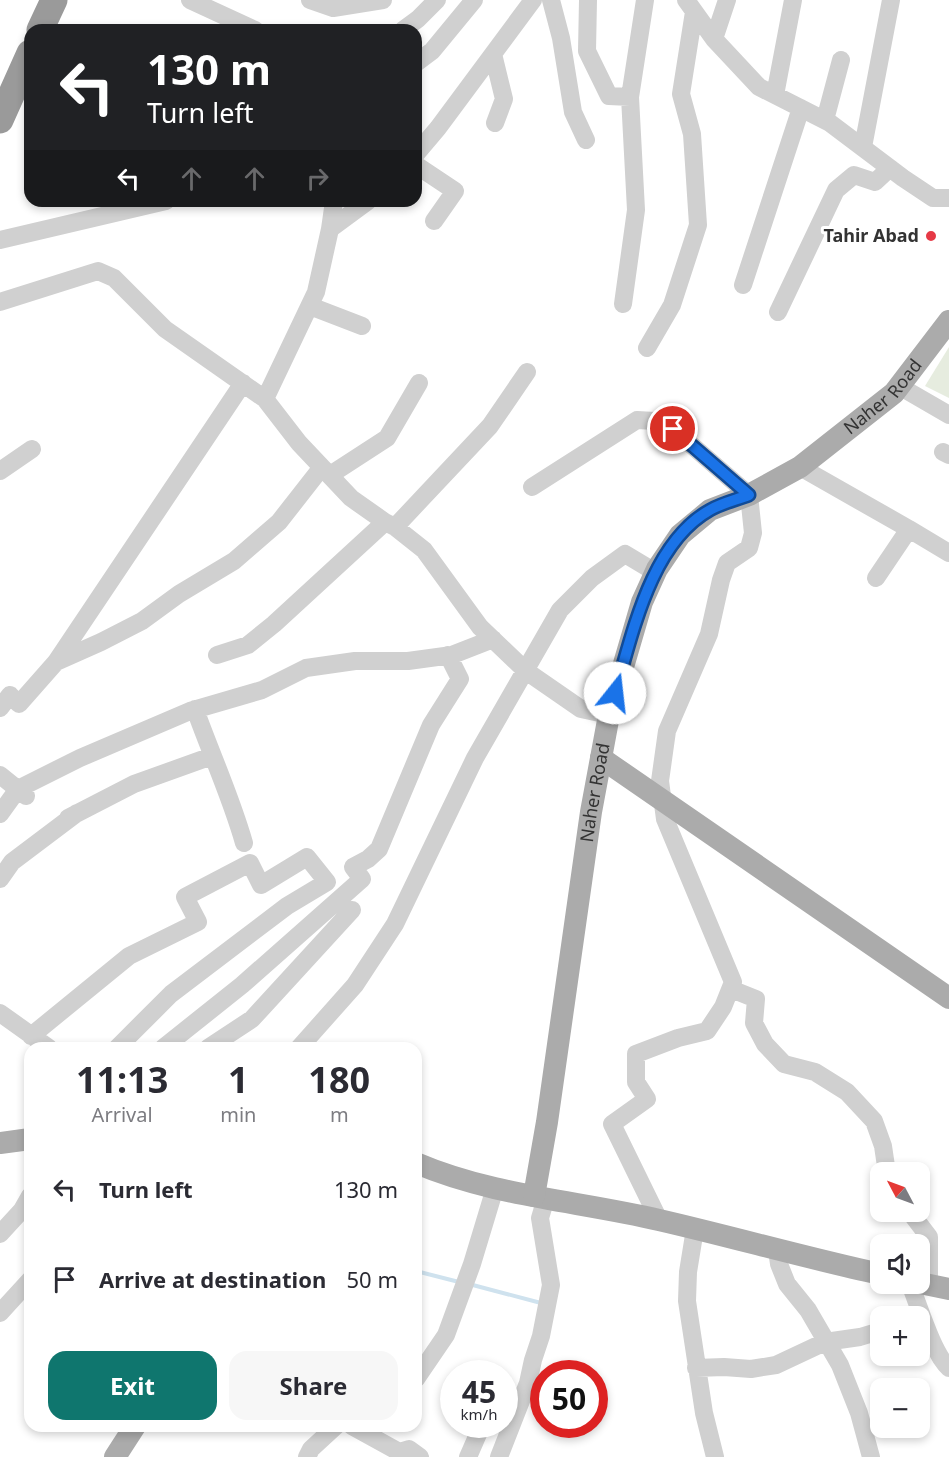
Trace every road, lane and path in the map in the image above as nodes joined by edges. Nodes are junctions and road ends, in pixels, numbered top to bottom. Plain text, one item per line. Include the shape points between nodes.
1 (190, 0) edge
2 (310, 0) edge
3 (383, 0) edge
4 (437, 0) edge
5 (474, 0) edge
6 (533, 0) edge
7 (551, 0) edge
8 (588, 0) edge
9 (645, 0) edge
10 (727, 0) edge
11 (793, 0) edge
12 (891, 0) edge
13 (690, 6) edge
14 (242, 24) edge
15 (410, 24) edge
16 (714, 39) junction
17 (493, 54) junction
18 (422, 58) edge
19 (841, 60) dead end
20 (24, 66) edge
21 (775, 95) junction
22 (630, 97) junction
23 (801, 108) junction
24 (0, 120) edge
25 (825, 120) junction
26 (495, 123) dead end
27 (586, 140) dead end
28 (422, 147) edge
29 (863, 147) junction
30 (890, 168) junction
31 (422, 169) edge
32 (949, 198) edge
33 (140, 207) edge
34 (333, 207) edge
35 (360, 207) edge
36 (434, 221) dead end
37 (330, 229) junction
38 (0, 240) edge
39 (743, 285) dead end
40 (0, 302) edge
41 (623, 304) dead end
42 (310, 306) junction
43 (778, 312) dead end
44 (949, 321) edge
45 (362, 326) dead end
46 (647, 348) dead end
47 (527, 372) dead end
48 (243, 383) junction
49 (419, 383) dead end
50 (899, 386) junction
51 (265, 399) junction
52 (949, 415) edge
53 (32, 449) dead end
54 (800, 467) junction
55 (0, 471) edge
56 (326, 471) junction
57 (532, 487) dead end
58 (749, 495) junction
59 (390, 525) junction
60 (909, 529) junction
61 (949, 553) edge
62 (656, 572) junction
63 (876, 578) dead end
64 (493, 639) junction
65 (448, 655) junction
66 (217, 656) dead end
67 (56, 662) junction
68 (526, 671) junction
69 (0, 708) edge
70 (195, 709) junction
71 (609, 715) junction
72 (212, 756) junction
73 (601, 758) junction
74 (0, 775) edge
75 (22, 793) junction
76 (662, 800) junction
77 (0, 814) edge
78 (244, 843) dead end
79 (0, 879) edge
80 (352, 910) dead end
81 (731, 989) junction
82 (949, 998) edge
83 (0, 1013) edge
84 (32, 1036) junction
85 (40, 1042) edge
86 (123, 1042) edge
87 (171, 1042) edge
88 (217, 1042) edge
89 (304, 1042) edge
90 (24, 1140) edge
91 (0, 1143) edge
92 (885, 1162) edge
93 (422, 1166) edge
94 (495, 1188) junction
95 (540, 1197) junction
96 (24, 1206) edge
97 (659, 1220) junction
98 (918, 1222) edge
99 (695, 1229) junction
100 (0, 1234) edge
101 (927, 1234) edge
102 (777, 1250) junction
103 (870, 1272) edge
104 (24, 1287) edge
105 (0, 1314) edge
106 (870, 1333) edge
107 (930, 1338) edge
108 (825, 1342) junction
109 (696, 1368) junction
110 (949, 1368) edge
111 (422, 1369) edge
112 (518, 1391) edge
113 (132, 1432) edge
114 (329, 1432) edge
115 (376, 1432) edge
116 (477, 1438) edge
117 (504, 1438) edge
118 (121, 1455) edge
119 (307, 1457) edge
120 (420, 1457) edge
121 (468, 1457) edge
122 (499, 1457) edge
123 (715, 1457) edge
124 (871, 1457) edge

1 - 14 street
2 - 3 street via 333,8
4 - 15 street
5 - 18 street
6 - 17 street
7 - 27 street via 573,112
8 - 22 street via 587,51 609,96
9 - 22 street
10 - 16 street
11 - 21 street
12 - 29 street
13 - 16 street
13 - 46 street via 681,94 692,134 698,225 672,305
16 - 21 street via 759,87
17 - 26 street via 504,99
17 - 28 street
19 - 25 street
20 - 24 highway
21 - 23 street
22 - 41 street via 636,210
23 - 25 street
23 - 39 street
25 - 29 street
29 - 30 street
30 - 32 street via 933,198
30 - 43 street via 875,182 854,175 836,190
31 - 36 street via 455,191
33 - 38 street
34 - 37 street
35 - 37 street
37 - 42 street
40 - 48 street via 98,271 114,278 165,329
42 - 45 street
42 - 51 street
44 - 50 main road, Naher Road
47 - 59 street via 490,426
48 - 51 street
48 - 67 street
49 - 56 street via 387,438
50 - 52 street
50 - 54 main road, Naher Road
51 - 56 street
53 - 55 street
54 - 58 main road, Naher Road
54 - 60 street
56 - 59 street via 351,498
56 - 67 street via 279,522 234,561 142,621
57 - 58 street via 637,420 655,420 673,429
58 - 62 main road, Naher Road via 702,516 680,535
58 - 76 street via 753,533 749,548 727,564 709,634 667,732 660,781
59 - 64 street via 424,550
59 - 66 street via 248,645
60 - 61 street
60 - 63 street
62 - 68 street via 625,554 592,578 560,610
62 - 71 main road, Naher Road via 642,602
64 - 65 street
64 - 68 street
65 - 70 street via 306,668 262,690
65 - 87 street via 460,679 430,725 379,849 353,867 362,879
67 - 69 street via 19,704 10,695
68 - 71 street via 581,710
68 - 89 street via 475,758 395,924 355,985
70 - 72 street
70 - 75 street via 123,738
71 - 73 main road, Naher Road
72 - 78 street
72 - 79 street via 134,784 73,816 12,862
73 - 76 main road
73 - 95 main road, Naher Road via 547,1122
74 - 75 street
75 - 77 street
76 - 81 street via 665,819 733,982
76 - 82 main road
80 - 88 street via 252,1019
81 - 92 street via 756,999 754,1023 765,1044 784,1064 815,1072 847,1092 874,1121
81 - 97 street via 707,1031 636,1054 636,1082 647,1099 612,1124
83 - 84 street
84 - 85 street
84 - 86 street via 129,956 198,922 185,897 250,863 261,885 307,857 327,882 279,912 171,994
90 - 91 main road
93 - 94 main road via 448,1177
94 - 95 main road
94 - 111 street via 446,1335
95 - 97 main road
95 - 112 street via 551,1285 541,1336
96 - 100 street
97 - 99 main road
98 - 101 street
99 - 102 main road
99 - 109 street via 687,1301
102 - 103 main road
102 - 108 street via 787,1284 808,1310
104 - 105 street
106 - 108 street
107 - 110 street
108 - 109 street via 777,1365 751,1369
108 - 124 street via 840,1365
109 - 123 street
113 - 118 main road
114 - 119 street
115 - 120 street via 399,1452 409,1449
116 - 121 street
117 - 122 street

